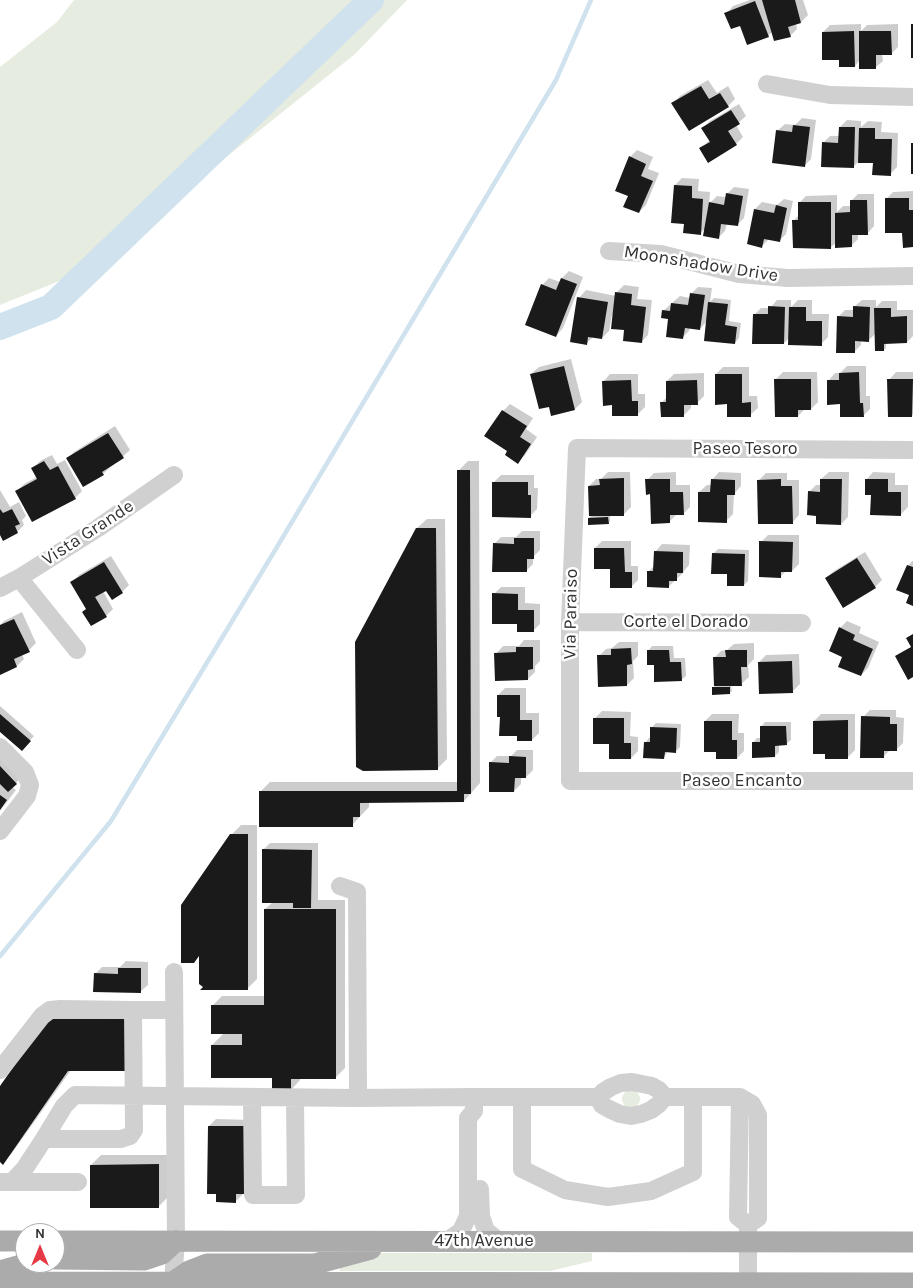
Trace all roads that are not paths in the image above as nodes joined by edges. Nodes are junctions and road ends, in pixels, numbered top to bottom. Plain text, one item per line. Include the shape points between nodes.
1 (767, 84) dead end
2 (913, 97) edge
3 (609, 251) dead end
4 (913, 276) edge
5 (577, 448) joint
6 (913, 450) edge
7 (174, 475) dead end
8 (19, 578) junction
9 (0, 588) edge
10 (570, 622) junction
11 (802, 622) dead end
12 (78, 650) dead end
13 (0, 747) edge
14 (570, 781) joint
15 (913, 781) edge
16 (0, 830) edge
17 (340, 886) dead end
18 (174, 972) dead end
19 (133, 1010) junction
20 (174, 1010) junction
21 (0, 1070) edge
22 (134, 1096) junction
23 (175, 1097) junction
24 (252, 1097) junction
25 (522, 1097) junction
26 (598, 1097) junction
27 (665, 1097) junction
28 (693, 1097) junction
29 (295, 1098) junction
30 (354, 1098) junction
31 (474, 1104) junction
32 (44, 1140) junction
33 (6, 1182) edge
34 (78, 1182) dead end
35 (748, 1234) junction
36 (0, 1241) edge
37 (15, 1241) edge
38 (65, 1241) edge
39 (176, 1241) junction
40 (398, 1241) junction
41 (447, 1241) junction
42 (499, 1241) junction
43 (913, 1242) edge
44 (65, 1259) edge
45 (9, 1281) edge
46 (748, 1283) junction
47 (913, 1283) edge
48 (169, 1285) edge

1 - 2 street via 830,95
3 - 4 street, Moonshadow Drive via 661,254 739,274 788,278
5 - 6 street, Paseo Tesoro
5 - 10 street, Via Paraiso
7 - 8 street, Vista Grande
8 - 9 street, Vista Grande
8 - 12 street
10 - 11 street, Corte el Dorado
10 - 14 street, Via Paraiso
13 - 16 street via 25,772 30,785 27,796
14 - 15 street, Paseo Encanto
17 - 30 street via 357,892 358,1091
18 - 20 street
19 - 20 street
19 - 21 street via 50,1010
19 - 22 street
20 - 23 street
22 - 23 street
22 - 32 street via 75,1096 64,1106
22 - 32 street via 134,1130 130,1136 121,1139
23 - 24 street
23 - 39 street
24 - 29 street
24 - 29 street via 253,1195 296,1195
25 - 26 street
25 - 28 street via 522,1169 565,1190 608,1198 651,1191 693,1172
25 - 31 street
26 - 27 street via 611,1087 632,1082 652,1086
26 - 27 street via 610,1110 631,1116 651,1110
27 - 28 street
28 - 35 street via 740,1097 752,1104 758,1115 758,1218
29 - 30 street
30 - 31 street
31 - 41 street via 468,1118 468,1216 461,1231
31 - 42 street via 479,1117 480,1216 486,1231
32 - 33 street via 25,1168
33 - 34 street
35 - 42 main road, 47th Avenue
35 - 43 main road, 47th Avenue
35 - 46 street
36 - 37 main road
38 - 39 main road, 47th Avenue
39 - 40 main road, 47th Avenue
39 - 44 main road via 162,1254 144,1260
39 - 48 street
40 - 41 main road, 47th Avenue
40 - 48 main road via 315,1264 207,1264 189,1271
41 - 42 main road, 47th Avenue
45 - 48 main road
46 - 47 main road
46 - 48 main road

